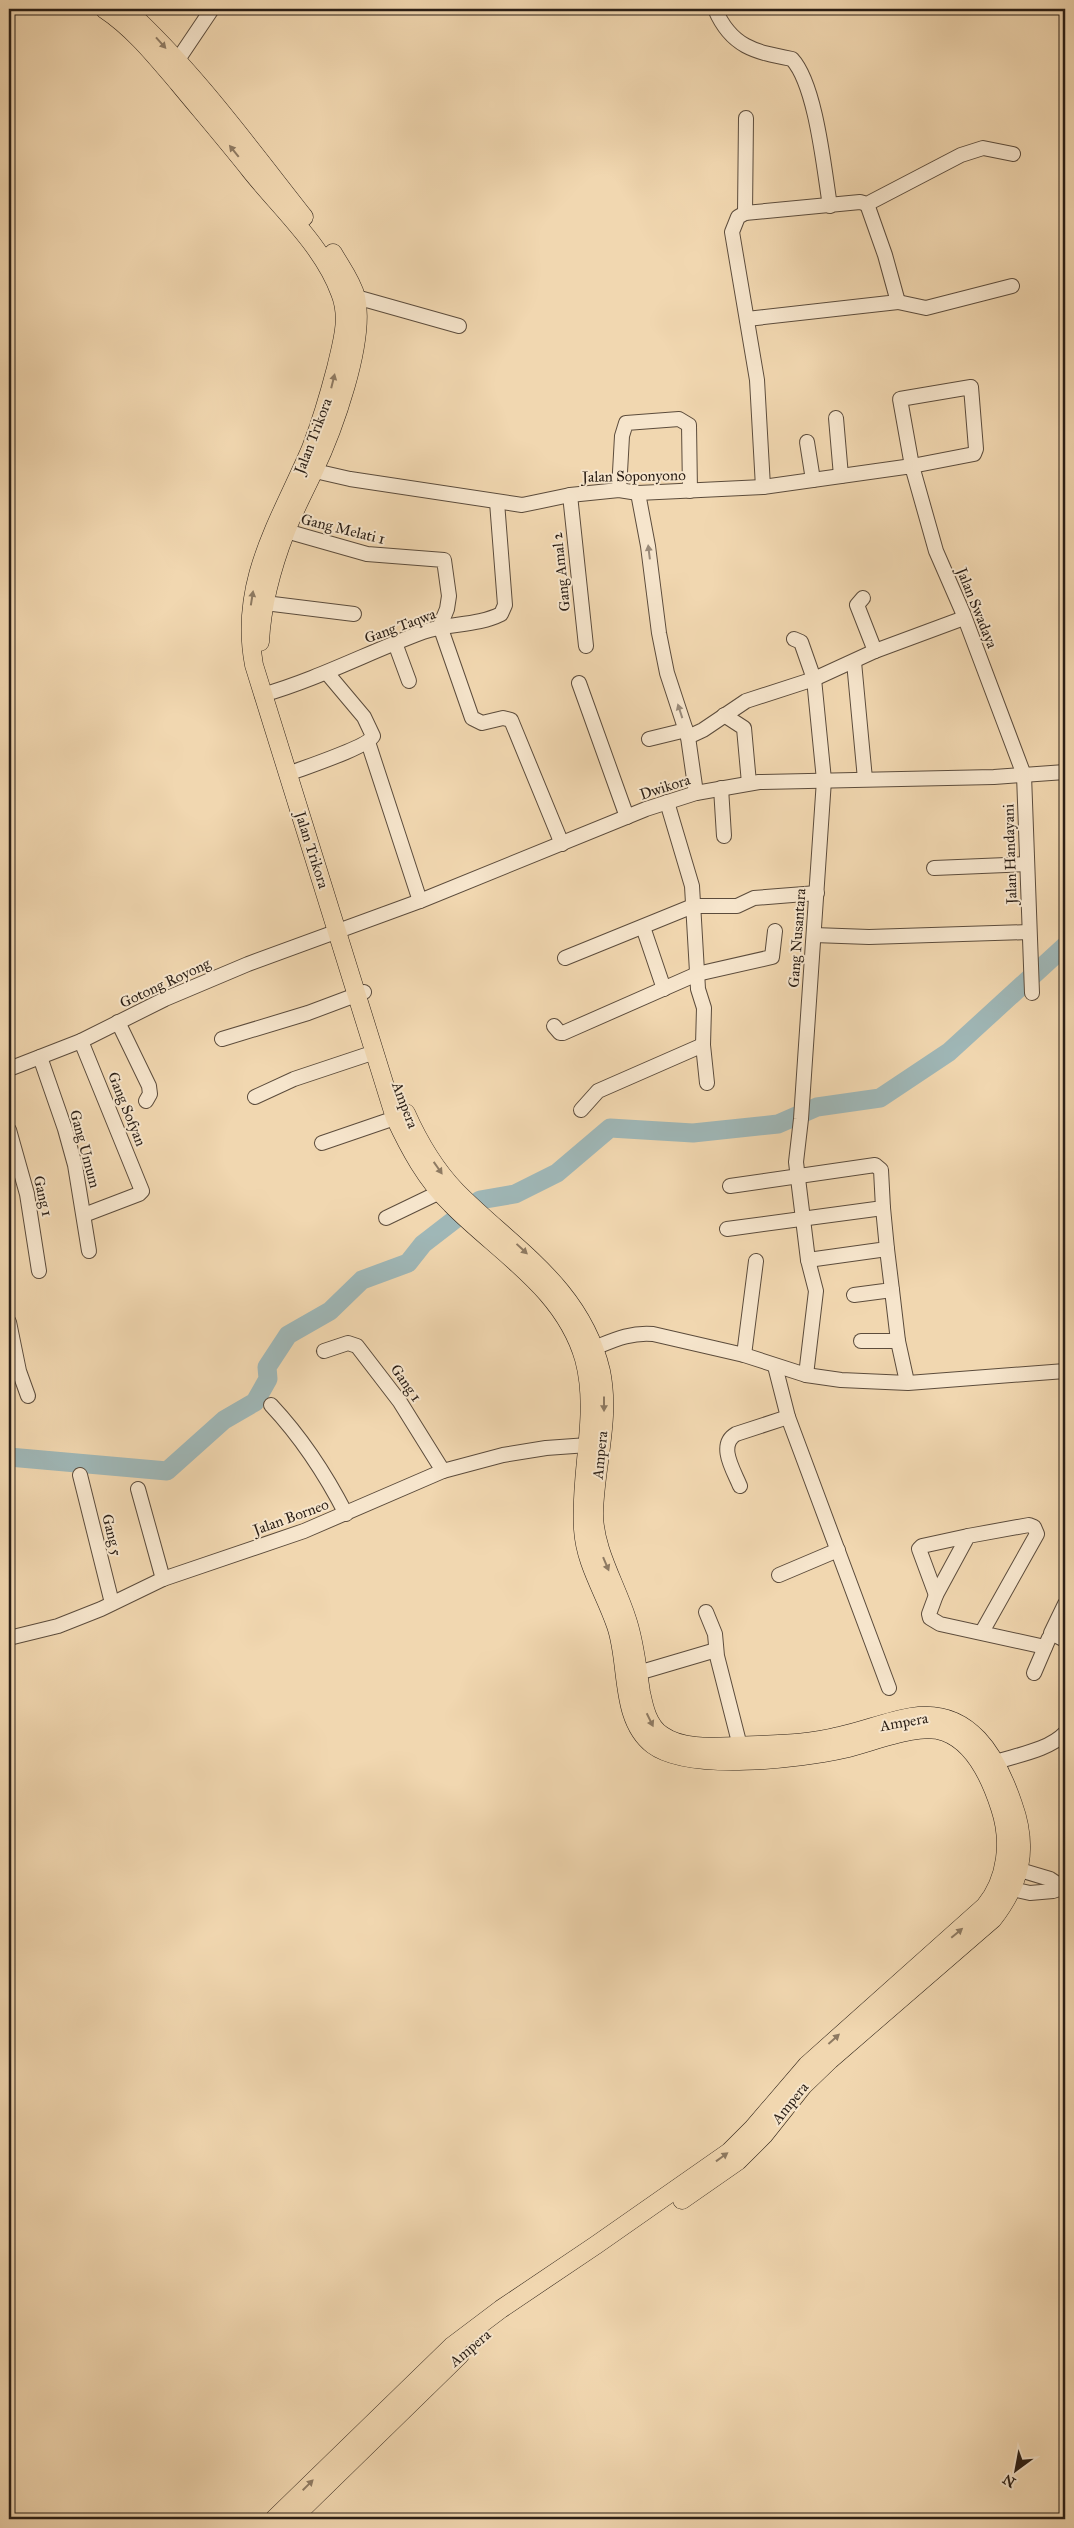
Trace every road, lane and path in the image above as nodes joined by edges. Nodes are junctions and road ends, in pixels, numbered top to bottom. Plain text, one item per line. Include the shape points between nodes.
1 (104, 9) edge
2 (126, 9) edge
3 (212, 9) edge
4 (715, 9) edge
5 (177, 61) junction
6 (746, 118) dead end
7 (1014, 154) dead end
8 (264, 177) junction
9 (867, 204) junction
10 (830, 206) junction
11 (745, 213) junction
12 (1012, 286) dead end
13 (356, 297) junction
14 (898, 302) junction
15 (747, 319) junction
16 (459, 326) dead end
17 (836, 418) dead end
18 (807, 442) dead end
19 (912, 466) junction
20 (314, 471) junction
21 (841, 476) junction
22 (813, 480) junction
23 (763, 487) junction
24 (619, 490) junction
25 (690, 491) junction
26 (638, 493) junction
27 (570, 494) junction
28 (497, 502) junction
29 (286, 531) junction
30 (863, 598) dead end
31 (264, 603) junction
32 (354, 614) dead end
33 (964, 618) junction
34 (440, 626) junction
35 (794, 639) dead end
36 (395, 643) junction
37 (586, 646) dead end
38 (876, 651) junction
39 (854, 662) junction
40 (327, 673) junction
41 (814, 679) junction
42 (409, 681) dead end
43 (578, 683) dead end
44 (265, 694) junction
45 (724, 715) junction
46 (687, 733) junction
47 (649, 739) dead end
48 (368, 742) junction
49 (1065, 772) edge
50 (291, 773) junction
51 (1024, 775) junction
52 (865, 779) junction
53 (824, 780) junction
54 (748, 783) junction
55 (721, 788) junction
56 (696, 793) junction
57 (667, 802) junction
58 (627, 817) junction
59 (724, 836) dead end
60 (562, 844) junction
61 (1027, 864) junction
62 (934, 868) dead end
63 (817, 893) junction
64 (420, 901) junction
65 (693, 906) junction
66 (643, 926) junction
67 (340, 930) junction
68 (775, 931) dead end
69 (1029, 932) junction
70 (814, 935) junction
71 (565, 958) dead end
72 (697, 974) junction
73 (664, 989) junction
74 (361, 993) junction
75 (1032, 993) dead end
76 (118, 1022) junction
77 (554, 1026) dead end
78 (222, 1039) dead end
79 (81, 1040) junction
80 (703, 1044) junction
81 (375, 1052) junction
82 (40, 1058) junction
83 (9, 1069) edge
84 (707, 1082) dead end
85 (255, 1097) dead end
86 (146, 1101) dead end
87 (581, 1110) dead end
88 (395, 1118) junction
89 (9, 1130) edge
90 (322, 1143) dead end
91 (798, 1175) junction
92 (730, 1186) dead end
93 (450, 1197) junction
94 (883, 1208) junction
95 (84, 1216) junction
96 (386, 1218) dead end
97 (803, 1218) junction
98 (480, 1222) junction
99 (727, 1230) dead end
100 (887, 1248) junction
101 (89, 1252) dead end
102 (756, 1260) dead end
103 (808, 1260) junction
104 (39, 1271) dead end
105 (892, 1290) junction
106 (854, 1295) dead end
107 (9, 1322) edge
108 (898, 1340) junction
109 (861, 1341) dead end
110 (594, 1348) junction
111 (324, 1351) dead end
112 (744, 1355) junction
113 (775, 1366) junction
114 (1065, 1371) edge
115 (14, 1372) edge
116 (594, 1373) junction
117 (806, 1375) junction
118 (907, 1382) junction
119 (28, 1396) dead end
120 (271, 1405) dead end
121 (788, 1417) junction
122 (588, 1445) junction
123 (443, 1471) junction
124 (80, 1475) dead end
125 (740, 1486) dead end
126 (138, 1489) dead end
127 (346, 1514) junction
128 (968, 1536) junction
129 (838, 1550) junction
130 (779, 1575) dead end
131 (163, 1579) junction
132 (936, 1595) junction
133 (112, 1603) junction
134 (1065, 1604) edge
135 (706, 1612) dead end
136 (982, 1632) junction
137 (1051, 1633) junction
138 (9, 1638) edge
139 (1065, 1640) edge
140 (1045, 1647) junction
141 (716, 1650) junction
142 (638, 1673) junction
143 (1034, 1673) dead end
144 (889, 1688) dead end
145 (1065, 1733) edge
146 (740, 1746) junction
147 (996, 1762) junction
148 (1012, 1868) junction
149 (1064, 1887) edge
150 (1006, 1888) junction
151 (437, 2369) junction
152 (274, 2519) edge
153 (292, 2519) edge

8 -> 1 main road, Jalan Trikora via 142,41
2 -> 5 main road, Jalan Trikora
3 - 5 street
4 - 10 street via 722,22 748,48 795,62 817,128
5 - 8 main road, Jalan Trikora
6 - 11 street
7 - 9 street via 983,148 961,154
8 - 13 main road, Jalan Trikora via 332,253
44 -> 8 main road, Jalan Trikora via 250,646 253,593 262,558 322,416 345,323 345,308 333,277
9 - 10 street
9 - 14 street
10 - 11 street
11 - 15 street via 738,217 732,232
12 - 14 street via 926,308
13 - 16 street
13 - 20 main road, Jalan Trikora via 358,326 354,354
14 - 15 street
15 - 23 street via 757,380
17 - 21 street
18 - 22 street
19 - 19 street via 900,399 971,387 974,454
19 - 21 street, Jalan Soponyono
19 - 33 street, Jalan Swadaya via 936,550
20 - 28 street, Jalan Soponyono
20 - 29 main road, Jalan Trikora
21 - 22 street, Jalan Soponyono
22 - 23 street, Jalan Soponyono
23 - 25 street, Jalan Soponyono
24 - 25 street via 622,436 626,423 679,419 689,425
24 - 26 street, Jalan Soponyono
24 - 27 street, Jalan Soponyono
25 - 26 street, Jalan Soponyono
46 -> 26 street via 667,673
27 - 28 street, Jalan Soponyono via 522,505
27 - 37 street, Gang Amal 2
28 - 34 street, Gang Taqwa via 501,614 485,620
29 - 31 main road, Jalan Trikora
29 - 34 street, Gang Melati 1 via 367,554 444,560 449,596
30 - 38 street via 857,605
31 - 32 street
31 - 44 main road, Jalan Trikora via 260,646
33 - 38 street
33 - 51 street, Jalan Swadaya
34 - 36 street, Gang Taqwa
34 - 60 street via 472,718 482,723 503,718 511,720
35 - 41 street, Gang Nusantara via 801,642
36 - 40 street, Gang Taqwa
36 - 42 street
38 - 39 street
39 - 41 street
39 - 52 street
40 - 44 street, Gang Taqwa
40 - 48 street via 368,725 373,736
41 - 45 street via 746,701
41 - 53 street, Gang Nusantara
43 - 58 street
44 - 50 main road, Jalan Trikora
45 - 46 street via 703,730
45 - 54 street via 744,728
46 - 47 street
46 - 56 street
48 - 50 street
48 - 64 street
49 - 51 street, Dwikora
50 - 67 main road, Jalan Trikora
51 - 52 street, Dwikora
51 - 61 street, Jalan Handayani
52 - 53 street, Dwikora
53 - 54 street, Dwikora
53 - 63 street, Gang Nusantara
54 - 55 street, Dwikora
55 - 56 street, Dwikora
55 - 59 street
56 - 57 street, Dwikora
57 - 58 street, Dwikora
57 - 65 street via 692,886
58 - 60 street, Dwikora
60 - 64 street, Dwikora
61 - 62 street
61 - 69 street, Jalan Handayani
63 - 65 street via 754,898 737,906
63 - 70 street, Gang Nusantara
64 - 67 street, Dwikora
65 - 66 street
65 - 72 street
66 - 71 street
66 - 73 street
67 - 74 main road, Ampera
67 - 76 street, Gotong Royong via 206,982
68 - 72 street via 772,957
69 - 70 street via 869,937
69 - 75 street, Jalan Handayani
70 - 91 street, Gang Nusantara via 796,1154
72 - 73 street
72 - 80 street via 699,998 704,1008
73 - 77 street via 564,1033
74 - 78 street
74 - 81 main road, Ampera
74 -> 93 main road, Ampera via 412,1128 443,1175
76 - 79 street, Gotong Royong
76 - 86 street via 149,1086 150,1094
79 - 82 street, Gotong Royong
79 - 95 street, Gang Sofyan via 142,1191
80 - 84 street
80 - 87 street via 598,1090
81 - 85 street via 294,1078
81 - 88 main road, Ampera
82 - 83 street, Gotong Royong
82 - 95 street, Gang Umum via 65,1129
88 - 90 street
88 - 93 main road, Ampera via 407,1143
89 - 104 street, Gang 1 via 27,1194
91 - 92 street
91 - 94 street via 879,1166
91 - 97 street, Gang Nusantara
93 - 96 street
93 - 98 main road, Ampera
94 - 97 street
94 - 100 street
95 - 101 street, Gang Umum
97 - 99 street
97 - 103 street, Gang Nusantara
98 -> 110 main road, Ampera via 532,1259 551,1279 576,1314
98 - 116 main road, Ampera via 551,1298
100 - 103 street
100 - 105 street
102 - 112 street
103 - 117 street, Gang Nusantara via 816,1291
105 - 106 street
105 - 108 street
107 - 115 street
108 - 109 street
108 - 118 street
110 - 112 street via 640,1333
110 - 116 main road, Ampera
111 - 123 street, Gang 1 via 348,1343 357,1346 400,1402
112 - 113 street
113 - 117 street
113 - 121 street
114 - 118 street
115 - 119 street
116 - 122 main road, Ampera
116 -> 142 main road, Ampera via 605,1407 594,1514 596,1534 628,1622
117 - 118 street via 841,1380
120 - 127 street via 284,1418 329,1482
121 - 125 street via 729,1439 727,1453
121 - 129 street
122 - 123 street, Jalan Borneo via 503,1455
122 - 148 main road, Ampera via 583,1518 586,1547 590,1565 617,1627 631,1708 647,1740 678,1757 733,1760 818,1754 920,1730 941,1730 971,1751 992,1786 1004,1820
123 - 127 street, Jalan Borneo
124 - 133 street, Gang 5
126 - 131 street
127 - 131 street, Jalan Borneo
128 - 132 street
128 - 132 street via 919,1549
128 - 136 street via 1028,1525 1037,1530
129 - 130 street
129 - 144 street
131 - 133 street, Jalan Borneo
132 - 136 street via 928,1614 935,1622
133 - 138 street, Jalan Borneo via 58,1626
134 - 137 street
135 - 141 street via 715,1634
136 - 140 street
137 - 139 street
137 - 140 street
140 - 143 street
141 - 142 street
141 - 146 street
142 -> 146 main road, Ampera via 649,1720 660,1733 692,1745
145 - 147 street via 1056,1741
146 - 147 main road, Ampera via 809,1742 911,1717 934,1716 949,1719 974,1734
147 - 148 main road, Ampera via 1019,1823
148 - 149 street via 1050,1879
148 - 150 main road, Ampera
149 - 150 street via 1030,1893
150 - 151 main road, Ampera via 807,2065 729,2152 501,2308
152 -> 151 main road, Ampera
151 - 153 main road, Ampera

